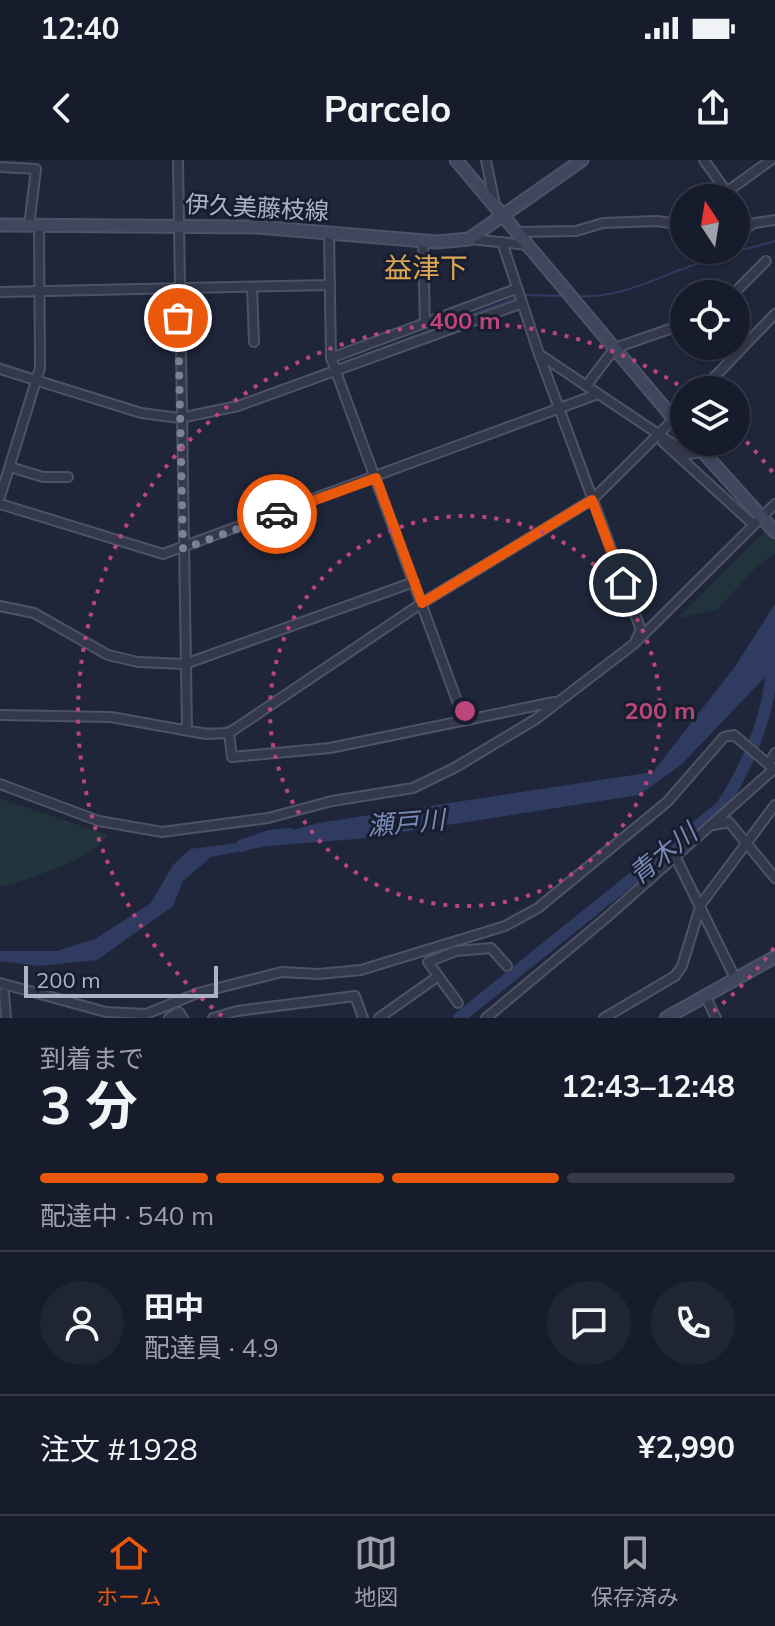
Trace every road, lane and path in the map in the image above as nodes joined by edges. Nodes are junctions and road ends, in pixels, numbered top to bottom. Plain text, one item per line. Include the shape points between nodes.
1 (178, 160) edge
2 (456, 160) edge
3 (486, 160) edge
4 (582, 160) edge
5 (704, 160) edge
6 (771, 160) edge
7 (0, 167) edge
8 (721, 184) edge
9 (742, 184) edge
10 (495, 205) junction
11 (504, 216) junction
12 (775, 220) edge
13 (670, 223) edge
14 (0, 225) edge
15 (34, 226) junction
16 (176, 226) junction
17 (750, 226) edge
18 (518, 232) junction
19 (329, 233) junction
20 (469, 239) junction
21 (423, 241) junction
22 (502, 242) junction
23 (528, 246) junction
24 (766, 261) dead end
25 (747, 280) edge
26 (330, 285) junction
27 (252, 287) junction
28 (178, 289) junction
29 (516, 289) junction
30 (40, 291) junction
31 (0, 292) edge
32 (519, 303) junction
33 (775, 314) edge
34 (425, 323) junction
35 (670, 329) edge
36 (254, 342) dead end
37 (615, 348) junction
38 (539, 354) junction
39 (331, 358) junction
40 (0, 369) edge
41 (335, 369) junction
42 (715, 376) edge
43 (38, 382) junction
44 (586, 386) junction
45 (598, 394) junction
46 (558, 409) junction
47 (670, 413) edge
48 (180, 418) junction
49 (670, 423) edge
50 (658, 434) junction
51 (670, 442) edge
52 (705, 456) edge
53 (10, 467) junction
54 (68, 477) dead end
55 (376, 478) junction
56 (0, 497) edge
57 (592, 500) junction
58 (0, 504) edge
59 (775, 504) edge
60 (757, 520) junction
61 (775, 532) edge
62 (183, 549) junction
63 (414, 582) junction
64 (422, 603) junction
65 (0, 606) edge
66 (634, 644) junction
67 (185, 664) junction
68 (558, 701) junction
69 (0, 715) edge
70 (464, 720) junction
71 (187, 730) junction
72 (229, 733) junction
73 (775, 753) edge
74 (773, 768) edge
75 (0, 784) edge
76 (775, 805) edge
77 (713, 825) junction
78 (746, 843) junction
79 (676, 858) junction
80 (773, 873) edge
81 (701, 904) junction
82 (775, 957) edge
83 (507, 966) dead end
84 (437, 977) junction
85 (735, 978) junction
86 (0, 983) edge
87 (4, 993) dead end
88 (705, 995) junction
89 (458, 1003) dead end
90 (275, 1006) junction
91 (145, 1016) edge
92 (6, 1018) edge
93 (169, 1018) edge
94 (183, 1018) edge
95 (213, 1018) edge
96 (275, 1018) edge
97 (363, 1018) edge
98 (379, 1018) edge
99 (487, 1018) edge
100 (604, 1018) edge
101 (666, 1018) edge
102 (716, 1018) edge

1 - 16 street
2 - 10 main road
3 - 10 street
4 - 11 main road
5 - 8 street
6 - 9 street
7 - 15 street via 36,169
10 - 11 main road
11 - 18 main road
11 - 20 main road
12 - 17 street
13 - 18 street
14 - 15 main road, 伊久美藤枝線
15 - 16 main road, 伊久美藤枝線
15 - 30 street
16 - 19 main road, 伊久美藤枝線
16 - 28 street
18 - 23 main road
19 - 21 main road, 伊久美藤枝線
19 - 26 street
20 - 21 main road, 伊久美藤枝線
20 - 22 street
21 - 34 street
22 - 23 street
22 - 29 street
23 - 37 main road
24 - 25 street
26 - 27 street
26 - 39 street
27 - 28 street
27 - 36 street
28 - 30 street
28 - 48 street
29 - 32 street
29 - 34 street
30 - 31 street
30 - 43 street
32 - 38 street
32 - 41 street
33 - 42 street
34 - 39 street
35 - 37 street
37 - 44 street
37 - 47 main road
38 - 44 street
38 - 46 street
39 - 41 street
40 - 43 street
41 - 48 street via 238,406
41 - 55 street
43 - 48 street via 141,413
43 - 53 street
44 - 45 street
45 - 46 street
45 - 50 street
46 - 55 street
46 - 57 street
48 - 62 street
49 - 50 street
50 - 51 street
50 - 57 street
50 - 60 street
52 - 60 main road
53 - 54 street via 43,477
53 - 56 street
55 - 62 street
55 - 63 street
57 - 64 street
57 - 66 street via 641,630
58 - 62 street via 151,554
59 - 60 street
60 - 61 main road
60 - 66 street
62 - 67 street
63 - 64 street
63 - 67 street
64 - 70 street
64 - 72 street
65 - 67 street via 34,613 108,655
66 - 68 street
67 - 71 street
68 - 70 street
68 - 75 street via 536,719 413,788 217,827 126,829
69 - 71 street via 111,717
70 - 72 street via 273,755 232,757
71 - 72 street
73 - 74 street
74 - 77 street
74 - 91 street via 734,735 724,737 667,802 538,908 505,926 361,970 282,972 198,993
76 - 78 street
77 - 78 street via 729,822
77 - 79 street
78 - 80 street
78 - 81 street
79 - 81 street
79 - 99 street
81 - 85 street
81 - 100 street via 675,976
82 - 85 main road
83 - 84 street via 491,948 456,951 428,962
84 - 89 street
84 - 98 street
85 - 88 main road
86 - 91 street via 106,1012
87 - 92 street
88 - 101 main road
88 - 102 street
90 - 95 street
90 - 96 street
90 - 97 street via 355,996
93 - 94 street via 179,1012

